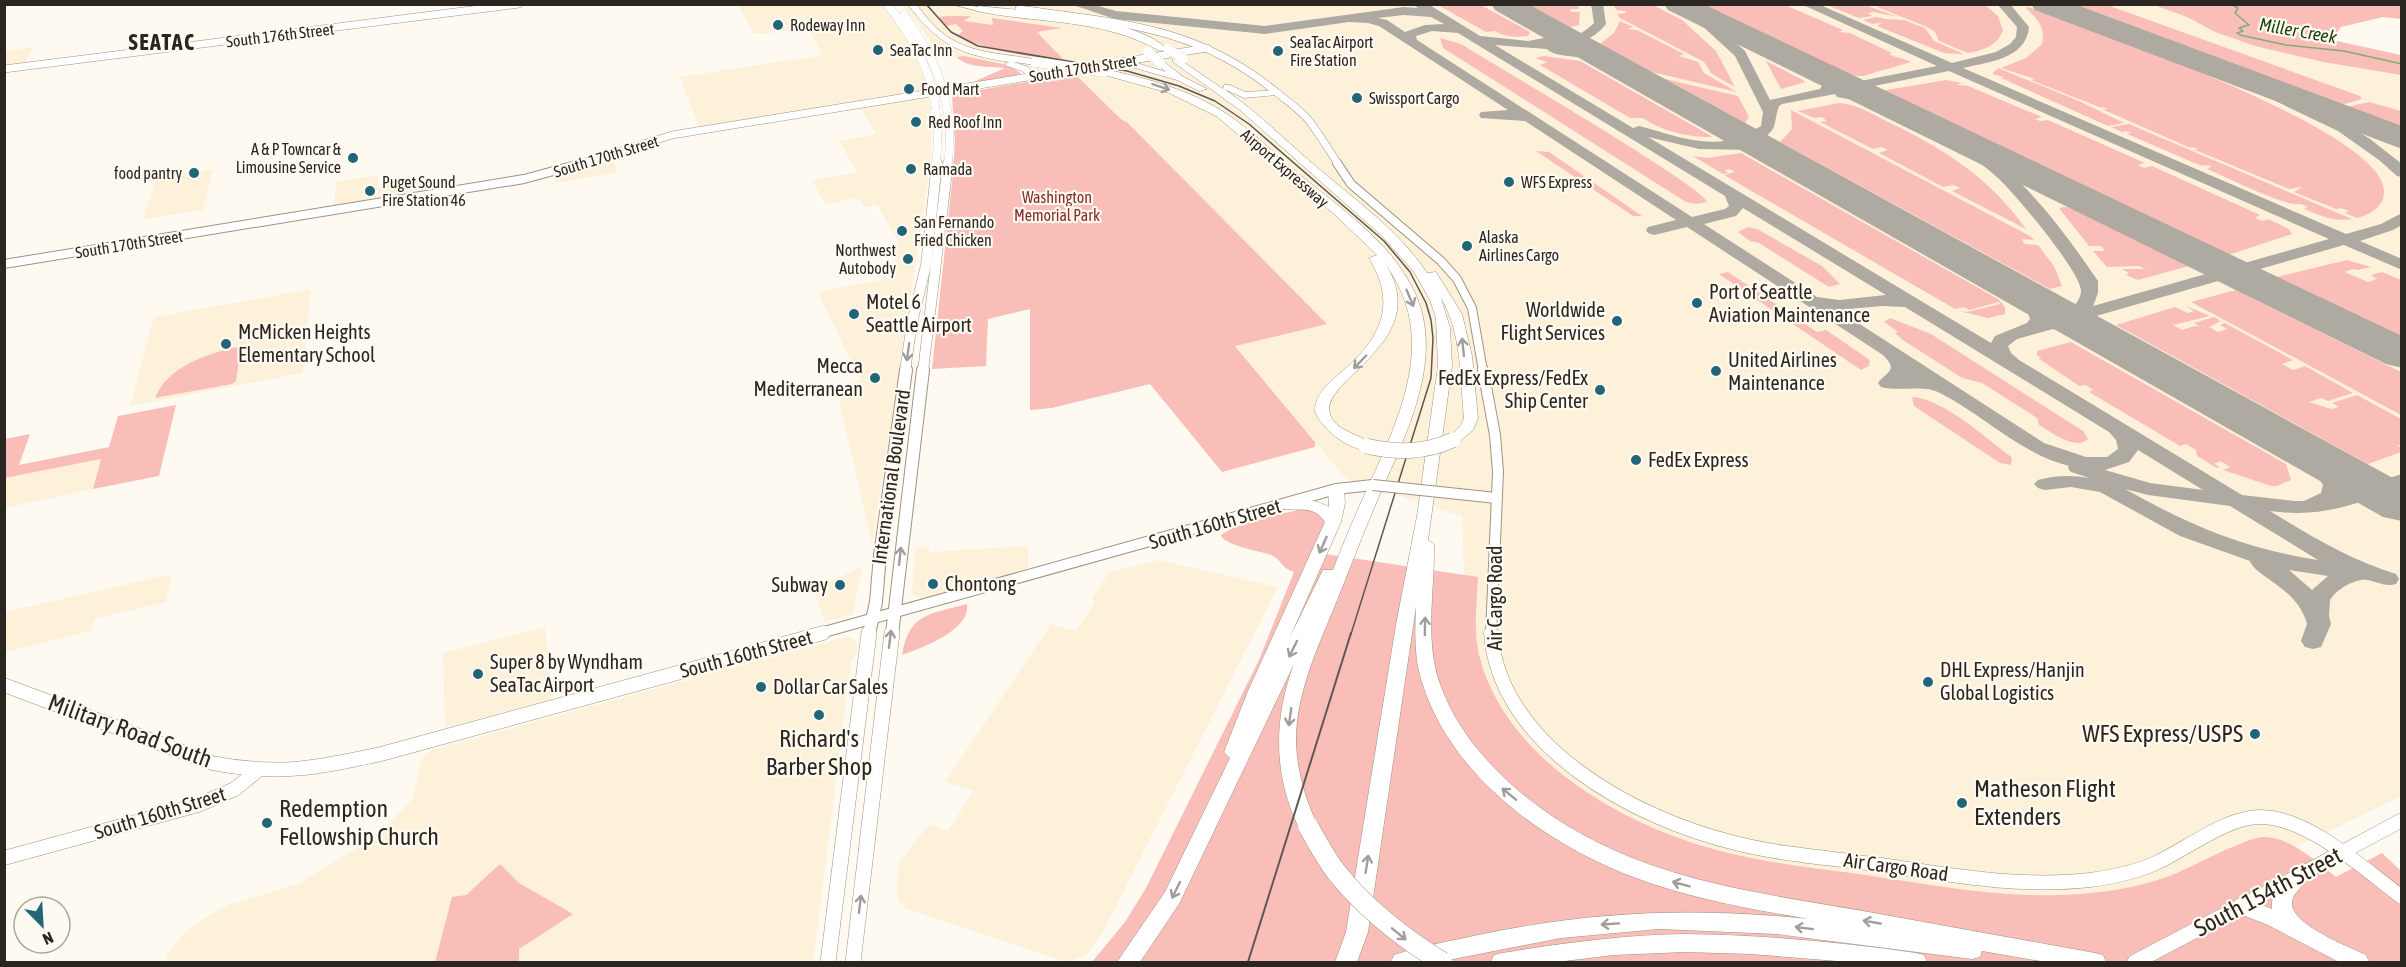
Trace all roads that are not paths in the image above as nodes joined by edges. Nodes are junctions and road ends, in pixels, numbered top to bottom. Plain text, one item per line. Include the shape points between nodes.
1 (519, 4) edge
2 (887, 4) edge
3 (895, 4) edge
4 (911, 4) edge
5 (920, 4) edge
6 (953, 4) edge
7 (970, 4) edge
8 (979, 9) junction
9 (1018, 9) dead end
10 (1085, 28) dead end
11 (909, 34) junction
12 (1187, 39) junction
13 (923, 40) junction
14 (1207, 48) junction
15 (1164, 54) junction
16 (1148, 55) junction
17 (1180, 57) junction
18 (1020, 62) junction
19 (1124, 62) junction
20 (1238, 65) junction
21 (4, 69) edge
22 (1033, 76) junction
23 (1016, 79) junction
24 (1260, 79) junction
25 (1179, 80) junction
26 (1223, 85) junction
27 (1200, 88) junction
28 (945, 91) junction
29 (1276, 92) junction
30 (935, 93) junction
31 (1290, 150) junction
32 (1283, 167) junction
33 (934, 187) junction
34 (1343, 194) junction
35 (944, 197) junction
36 (4, 264) edge
37 (1336, 489) junction
38 (1496, 498) junction
39 (1285, 504) junction
40 (1425, 516) junction
41 (1333, 522) junction
42 (1359, 524) junction
43 (893, 614) junction
44 (872, 619) junction
45 (4, 685) edge
46 (257, 771) junction
47 (2402, 820) edge
48 (2341, 853) junction
49 (4, 858) edge
50 (1191, 859) junction
51 (2300, 875) junction
52 (2402, 897) edge
53 (2242, 906) junction
54 (2299, 931) junction
55 (828, 963) edge
56 (853, 963) edge
57 (1128, 963) edge
58 (1346, 963) edge
59 (1402, 963) edge
60 (1442, 963) edge
61 (1502, 963) edge
62 (1916, 963) edge
63 (2070, 963) edge
64 (2095, 963) edge
65 (2135, 963) edge
66 (2358, 963) edge

1 - 21 street, South 176th Street
2 - 11 main road, International Boulevard
3 - 13 main road, International Boulevard
4 - 18 highway via 934,39 944,47 962,54
5 - 18 highway via 946,33 963,44
6 - 8 highway
7 - 8 highway
8 - 15 highway, Airport Expressway via 1094,24 1142,37
9 - 12 street, Air Cargo Road via 1150,28
10 - 16 highway via 1121,37
11 - 13 main road
11 - 30 main road, International Boulevard via 923,58
12 - 14 street, Air Cargo Road
12 - 17 street via 1193,46
13 - 28 main road, International Boulevard
14 - 17 street
14 - 20 street, Air Cargo Road
15 - 16 highway, bridge
15 - 17 highway, Airport Expressway, bridge
15 - 20 street via 1204,52
15 - 27 highway via 1177,76
16 - 19 street, South 170th Street
16 - 25 highway via 1141,67
17 - 26 highway
17 - 31 highway, Airport Expressway via 1198,78 1236,102
18 - 22 highway
18 - 23 highway via 1024,72
18 -> 32 highway, Airport Expressway, bridge via 1104,72 1164,87 1211,108
19 - 22 street, South 170th Street
19 - 25 highway
20 - 24 street, Air Cargo Road
22 - 23 street, South 170th Street
23 - 28 street, South 170th Street
24 - 26 highway via 1264,89 1252,93
24 - 29 street, Air Cargo Road
25 - 27 highway
26 - 29 highway via 1244,95
27 - 31 highway via 1230,104
28 - 30 street, South 170th Street
28 - 35 main road, International Boulevard via 950,145
29 - 38 street, Air Cargo Road via 1314,126 1351,184 1441,261 1466,294 1480,342 1495,435
30 - 33 main road, International Boulevard via 939,139
30 - 36 street, South 170th Street via 672,135 573,168 524,179
31 - 34 highway, Airport Expressway
32 -> 34 highway, bridge via 1369,249 1390,284 1393,302 1384,333 1374,348 1334,386 1322,404 1325,418 1366,447 1413,452 1441,446 1468,427 1471,418 1457,318 1446,295 1411,249
32 -> 42 highway, Airport Expressway via 1374,244 1409,294 1416,313 1421,338 1412,393
33 - 35 main road
33 -> 44 main road, International Boulevard via 926,265 912,323
34 - 40 highway, Airport Expressway via 1410,258 1433,291 1442,315 1445,366
43 -> 35 main road, International Boulevard
37 - 38 street, South 160th Street, bridge via 1392,485
37 - 39 street, South 160th Street
37 - 41 highway
38 - 48 street, Air Cargo Road via 1492,652 1510,698 1551,748 1575,768 1623,801 1661,818 1734,843 1987,879 2062,882 2124,873 2155,864 2234,824 2258,817 2287,822
39 - 41 highway via 1319,506
39 - 43 street, South 160th Street
58 -> 40 highway via 1356,932
64 -> 40 highway via 1678,884 1593,849 1545,822 1473,759 1438,703 1425,654
41 -> 50 highway via 1203,816
42 -> 50 highway via 1341,548
42 -> 60 highway, bridge via 1308,649 1290,714 1287,740 1291,771 1298,806 1336,871 1410,943
43 - 44 street, South 160th Street
56 -> 43 main road, International Boulevard
44 - 46 street, South 160th Street via 349,762
44 - 55 main road, International Boulevard
45 - 46 street, Military Road South via 212,763
46 - 49 street, South 160th Street via 235,789 198,805
47 - 48 street, South 154th Street
48 - 51 street, South 154th Street
48 - 52 street, Air Cargo Road
50 -> 57 highway via 1168,905
51 - 53 street, South 154th Street
51 - 54 highway via 2280,902 2284,914
53 - 54 highway
53 - 65 main road, South 154th Street
54 - 66 highway
63 -> 59 highway via 1766,923 1659,920 1489,940
61 - 62 highway via 1560,952 1650,944 1729,943 1834,950

